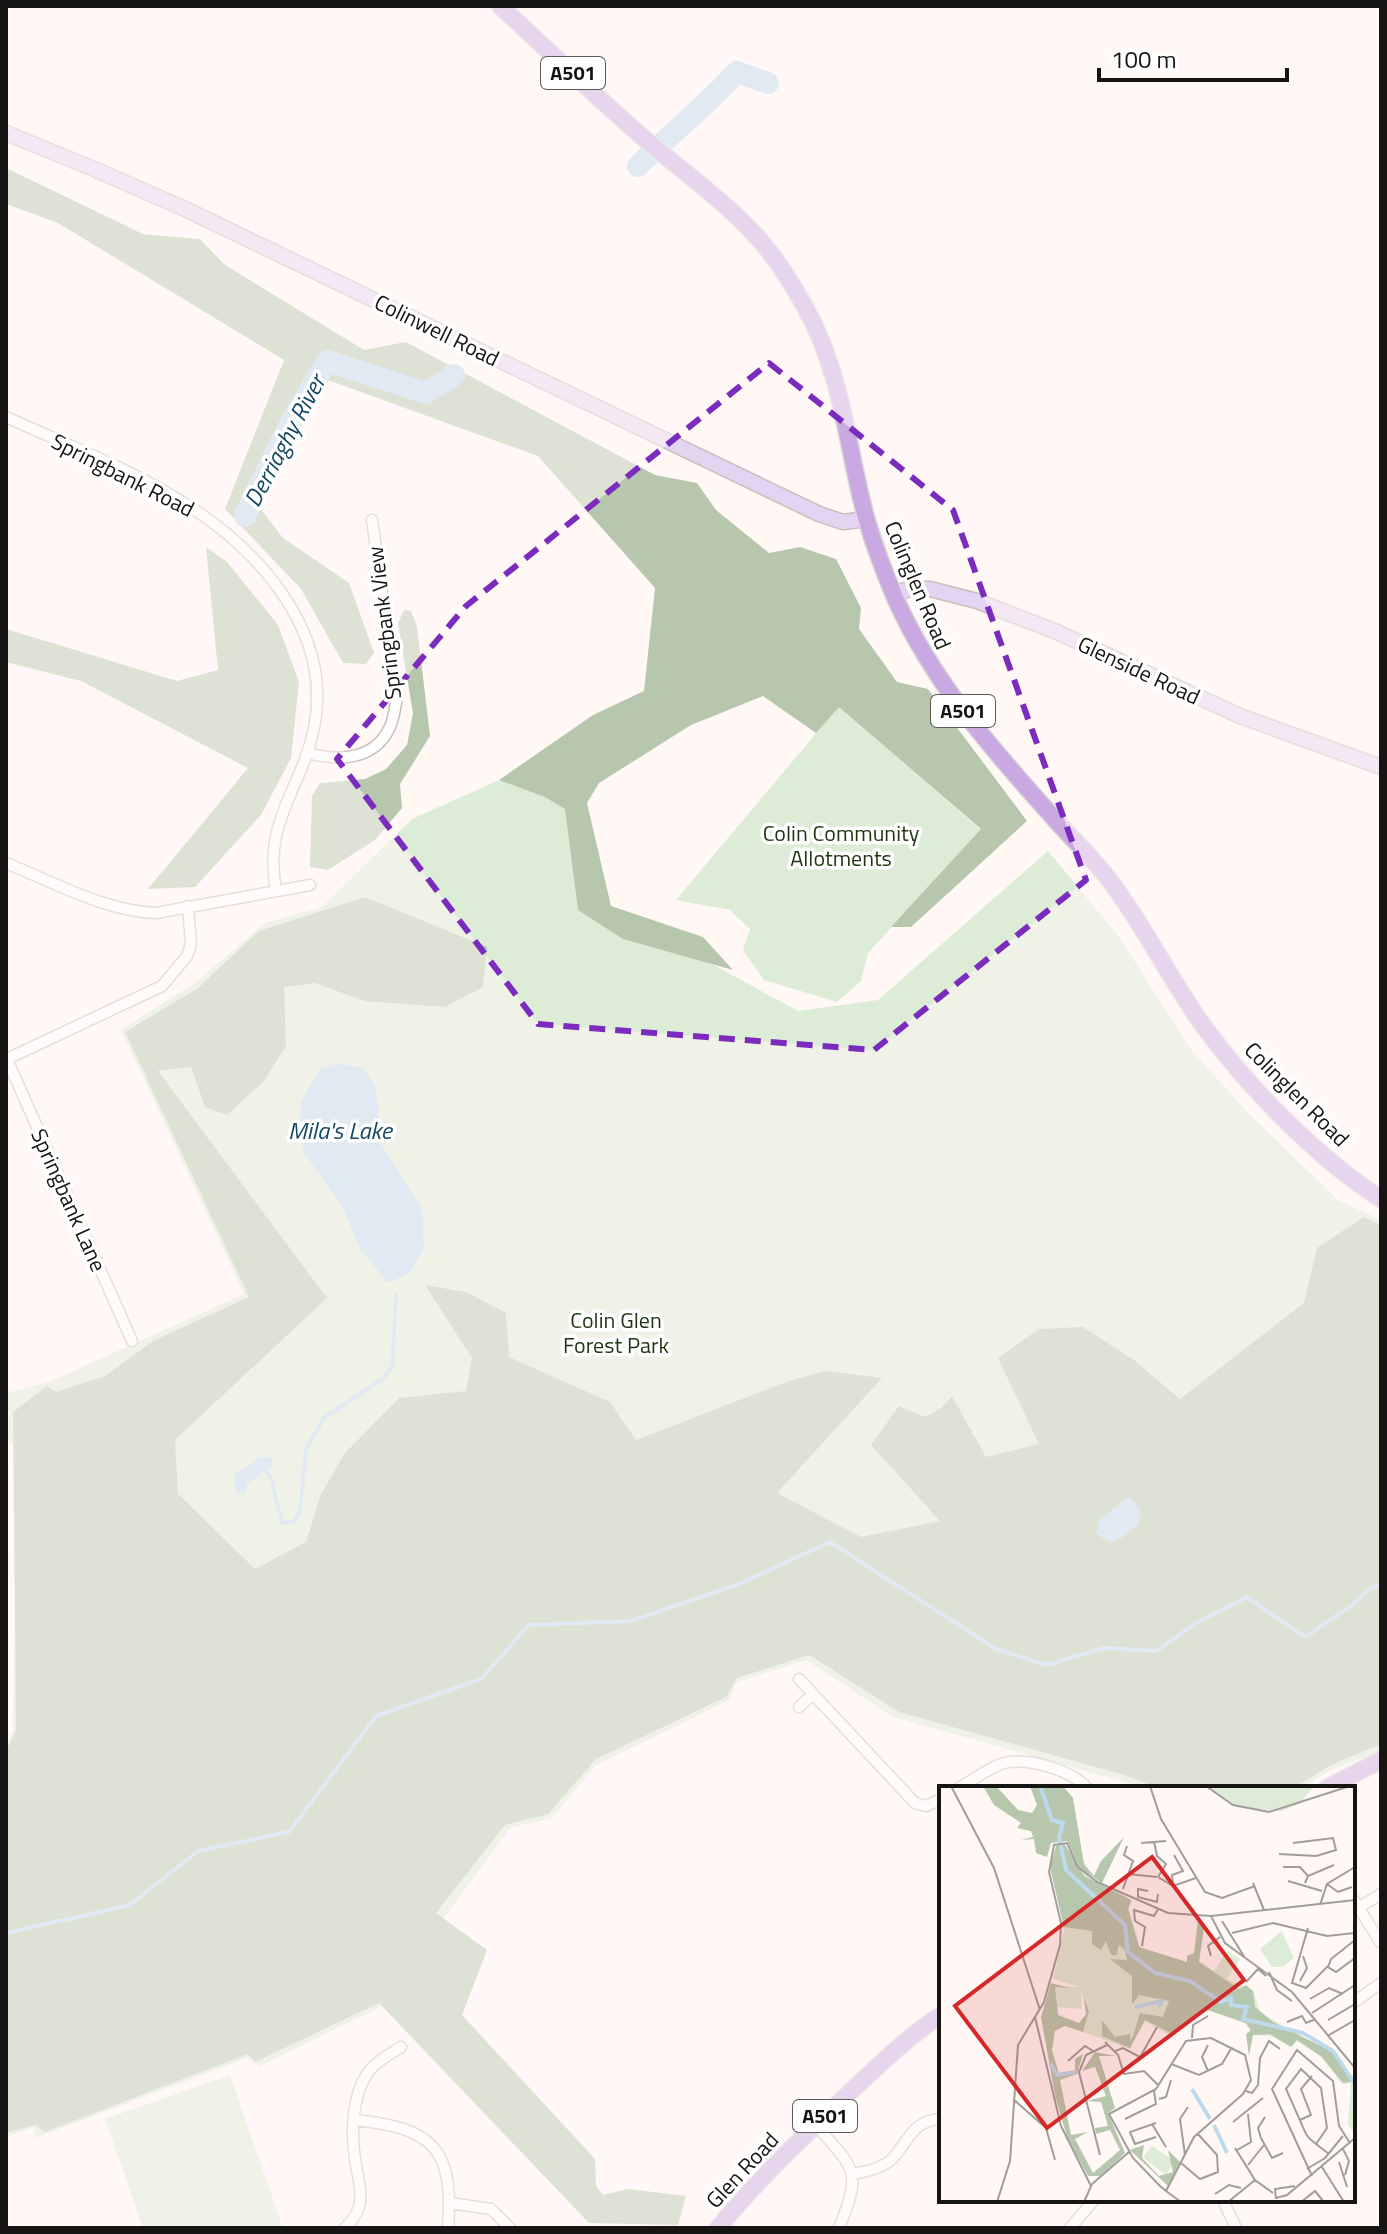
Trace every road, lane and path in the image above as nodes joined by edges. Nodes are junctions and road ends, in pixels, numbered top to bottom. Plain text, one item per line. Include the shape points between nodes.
1 (500, 6) edge
2 (6, 133) edge
3 (6, 417) edge
4 (866, 519) junction
5 (372, 520) dead end
6 (894, 594) junction
7 (308, 753) junction
8 (1381, 767) edge
9 (6, 863) edge
10 (310, 885) dead end
11 (276, 891) junction
12 (188, 906) junction
13 (7, 1058) edge
14 (1381, 1199) edge
15 (132, 1341) dead end
16 (799, 1679) dead end
17 (813, 1694) junction
18 (799, 1707) dead end
19 (1381, 1760) edge
20 (962, 1786) edge
21 (1085, 1786) edge
22 (1331, 1786) edge
23 (939, 1800) edge
24 (1381, 1894) edge
25 (1355, 1904) edge
26 (1381, 1943) edge
27 (1381, 1983) edge
28 (1355, 2002) edge
29 (939, 2016) edge
30 (401, 2047) dead end
31 (939, 2119) edge
32 (355, 2120) junction
33 (816, 2125) junction
34 (853, 2174) junction
35 (1092, 2202) edge
36 (1225, 2202) edge
37 (450, 2203) junction
38 (345, 2228) edge
39 (448, 2228) edge
40 (510, 2228) edge
41 (718, 2228) edge
42 (839, 2228) edge
43 (1070, 2228) edge
44 (1236, 2228) edge

1 - 4 main road, Colinglen Road / A501 via 645,139 731,209 785,273 825,350
2 - 4 street, Colinwell Road via 185,209 819,514 843,522
3 - 7 street, Springbank Road via 177,498 248,553 289,603 310,645 318,684
4 - 6 main road, Colinglen Road / A501
5 - 7 street, Springbank View via 397,697 392,720 376,745 356,756
6 - 8 street, Glenside Road via 930,589 977,601 1240,716
6 - 14 main road, Colinglen Road / A501 via 929,665 983,738 1104,873 1232,1063 1288,1121
7 - 11 street, Springbank Road via 274,838
9 - 12 street via 126,910 156,913
10 - 11 street
11 - 12 street
12 - 13 street, Springbank Lane via 191,944 162,986
13 - 15 street, Springbank Lane
16 - 17 street
17 - 18 street
17 - 23 street via 915,1803 926,1806
19 - 22 main road
20 - 21 street via 994,1767 1023,1761 1070,1774
24 - 25 street
25 - 26 street
27 - 28 street
29 - 33 main road, Glen Road / A501 via 899,2046
30 - 32 street via 373,2067 361,2085
31 - 34 street via 913,2129 892,2159
32 - 37 street via 399,2126 421,2137 445,2167
32 - 38 street via 360,2200
33 - 34 street
33 - 41 main road, Glen Road / A501
34 - 42 street via 853,2192
35 - 43 street
36 - 44 street
37 - 39 street
37 - 40 street via 491,2209

